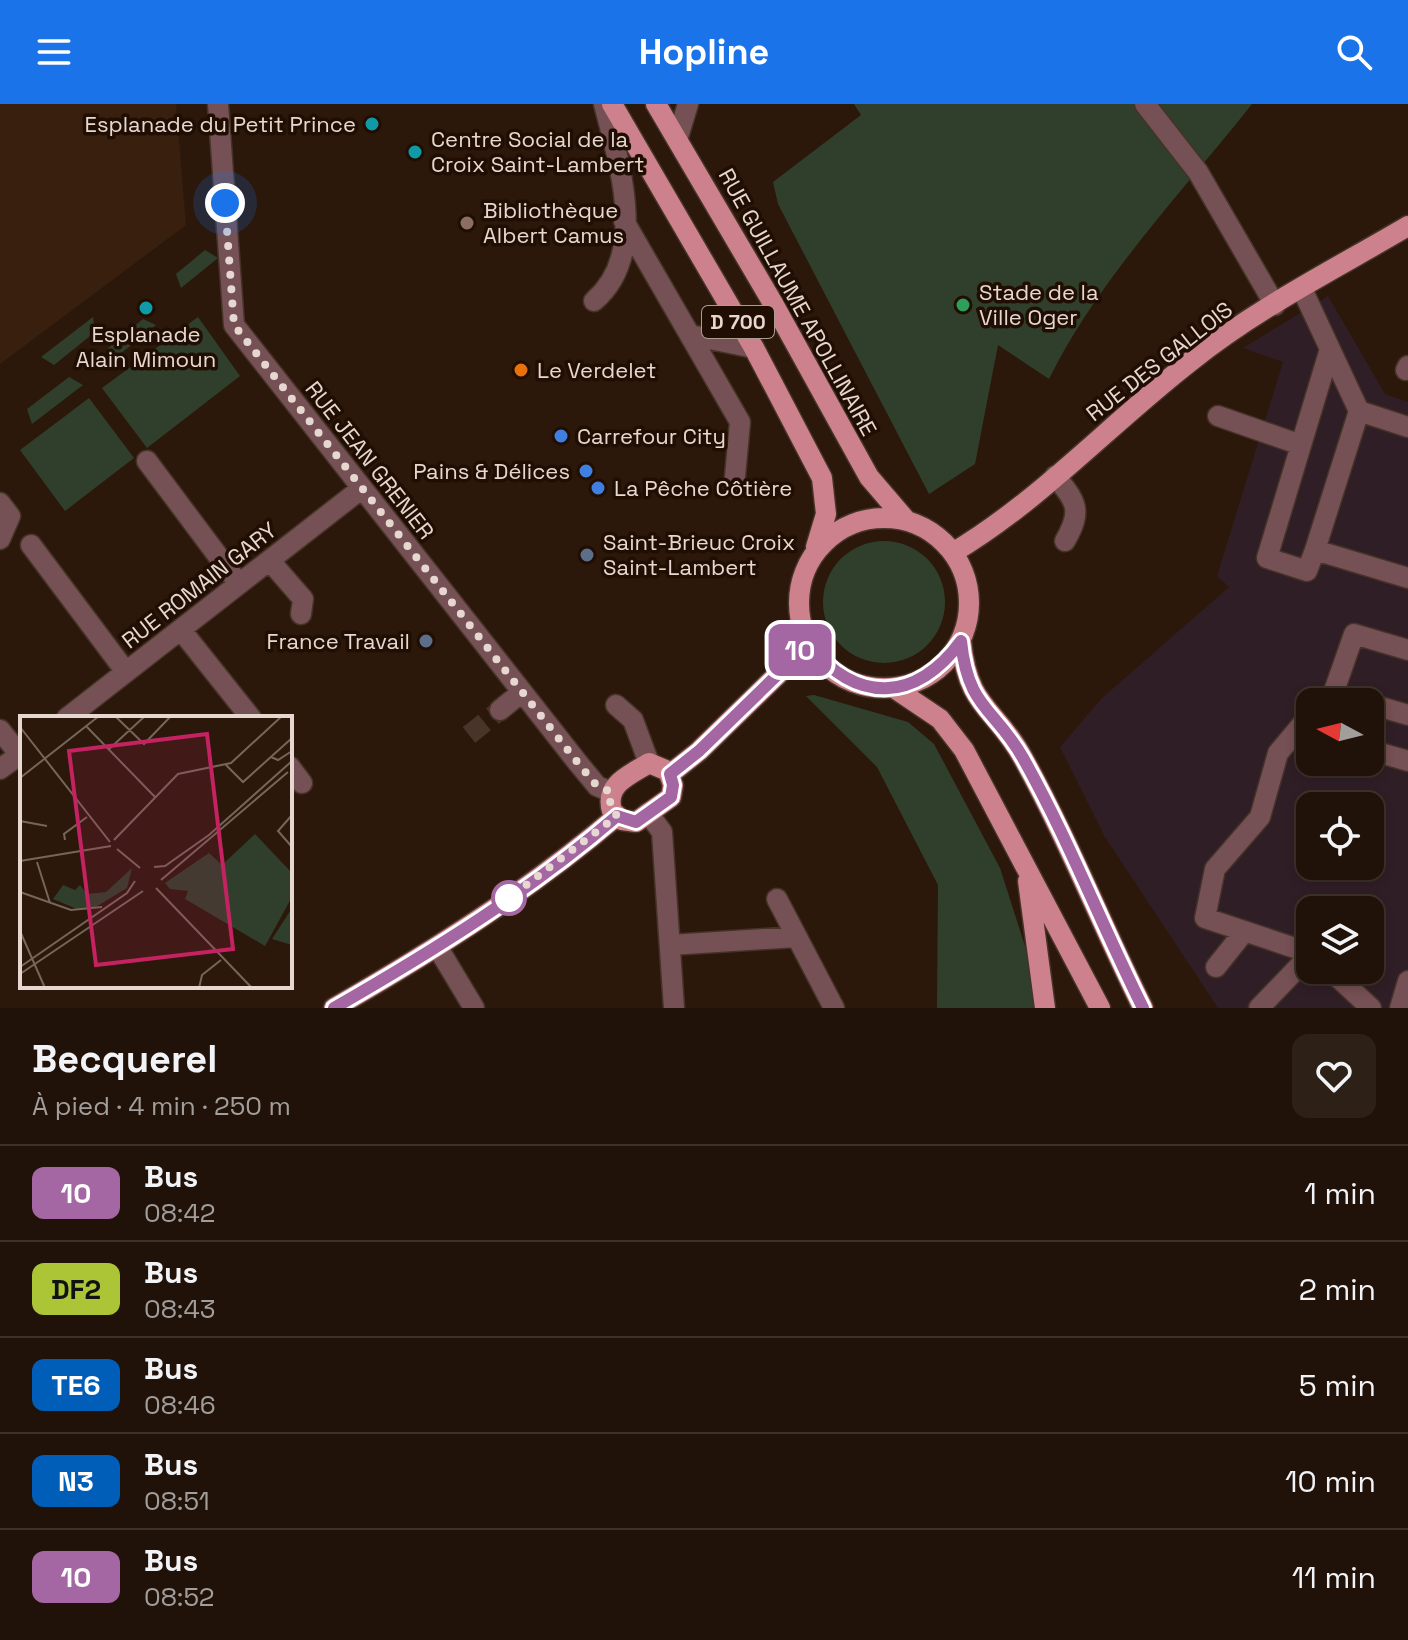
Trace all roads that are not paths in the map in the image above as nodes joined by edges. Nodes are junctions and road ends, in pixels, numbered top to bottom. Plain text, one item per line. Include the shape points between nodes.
1 (218, 104) edge
2 (604, 104) edge
3 (612, 104) edge
4 (656, 104) edge
5 (688, 104) edge
6 (1145, 104) edge
7 (678, 137) junction
8 (624, 221) junction
9 (1408, 226) edge
10 (1302, 289) junction
11 (594, 301) dead end
12 (1275, 305) junction
13 (690, 335) junction
14 (754, 348) junction
15 (1330, 349) junction
16 (1359, 411) junction
17 (1218, 416) dead end
18 (1408, 427) edge
19 (1301, 445) junction
20 (147, 461) dead end
21 (1055, 476) junction
22 (734, 487) dead end
23 (361, 489) junction
24 (0, 503) edge
25 (905, 519) junction
26 (0, 539) edge
27 (1065, 541) dead end
28 (31, 545) dead end
29 (1315, 550) junction
30 (815, 552) junction
31 (954, 552) junction
32 (270, 561) junction
33 (1408, 578) edge
34 (239, 584) junction
35 (301, 614) dead end
36 (181, 630) junction
37 (961, 641) junction
38 (809, 644) junction
39 (1408, 650) edge
40 (126, 672) junction
41 (894, 688) junction
42 (1333, 688) edge
43 (522, 692) junction
44 (89, 701) junction
45 (616, 705) dead end
46 (1384, 708) edge
47 (500, 710) tunnel mouth
48 (1408, 715) edge
49 (70, 716) edge
50 (100, 716) edge
51 (249, 716) edge
52 (0, 730) edge
53 (1296, 734) edge
54 (20, 753) edge
55 (1384, 754) edge
56 (20, 755) edge
57 (1408, 761) edge
58 (649, 763) junction
59 (0, 769) edge
60 (670, 774) junction
61 (611, 792) junction
62 (648, 813) junction
63 (617, 816) junction
64 (1026, 865) junction
65 (777, 899) dead end
66 (1244, 932) junction
67 (797, 937) junction
68 (670, 945) junction
69 (438, 948) junction
70 (1296, 949) edge
71 (1216, 967) dead end
72 (1296, 969) edge
73 (1408, 981) edge
74 (1345, 984) edge
75 (334, 1008) edge
76 (474, 1008) edge
77 (674, 1008) edge
78 (834, 1008) edge
79 (1045, 1008) edge
80 (1100, 1008) edge
81 (1143, 1008) edge
82 (1259, 1008) edge
83 (1371, 1008) edge
84 (1400, 1008) edge

1 - 23 street, RUE JEAN GRENIER via 234,325
2 - 8 street via 625,195
3 - 14 main road, D 700
4 - 7 main road, RUE GUILLAUME APOLLINAIRE / D 700
5 - 7 street
6 - 12 street via 1198,172
7 - 25 main road, RUE GUILLAUME APOLLINAIRE / D 700 via 869,477
8 - 11 street via 623,248 607,289
8 - 13 street
9 - 10 main road, RUE DES GALLOIS
10 - 12 main road, RUE DES GALLOIS
10 - 15 street
12 - 21 main road, RUE DES GALLOIS via 1190,361
13 - 14 street
13 - 22 street via 740,422
14 - 30 main road, D 700 via 822,478 826,514
15 - 16 street
15 - 19 street
16 - 18 street
16 - 29 street
17 - 19 street
19 - 29 street via 1267,558 1307,571
20 - 34 street
21 - 27 street via 1074,498 1076,522
21 - 31 main road, RUE DES GALLOIS via 994,527
23 - 32 street, RUE ROMAIN GARY
23 - 43 street, RUE JEAN GRENIER
24 - 26 street via 10,516
25 - 30 main road via 856,522
25 - 31 main road via 924,526
28 - 40 street
29 - 33 street
30 - 38 main road via 799,597
31 - 37 main road via 970,596
32 - 34 street, RUE ROMAIN GARY
32 - 35 street via 303,599
34 - 36 street, RUE ROMAIN GARY
36 - 40 street, RUE ROMAIN GARY
36 - 51 street
37 - 41 main road via 944,664 921,681
37 - 81 main road via 972,692 1022,755
38 - 41 main road via 845,679
38 - 60 main road
39 - 42 street via 1354,634
40 - 44 street, RUE ROMAIN GARY
41 - 64 main road via 940,719 964,750
43 - 47 street
43 - 61 street, RUE JEAN GRENIER via 597,786
44 - 49 street, RUE ROMAIN GARY
44 - 50 street
45 - 58 street via 633,720
46 - 48 street
52 - 54 street
53 - 66 street via 1278,753 1260,817 1215,869 1205,918
55 - 57 street
56 - 59 street
58 - 60 main road
58 - 61 main road
60 - 62 main road via 671,797
61 - 63 main road via 610,805
62 - 63 main road via 636,822
62 - 68 street via 662,832
63 - 69 main road
64 - 79 main road
64 - 80 main road
65 - 67 street
66 - 70 street
66 - 71 street
67 - 68 street
67 - 78 street
68 - 77 street
69 - 75 main road
69 - 76 street
72 - 82 street
73 - 84 street
74 - 83 street

